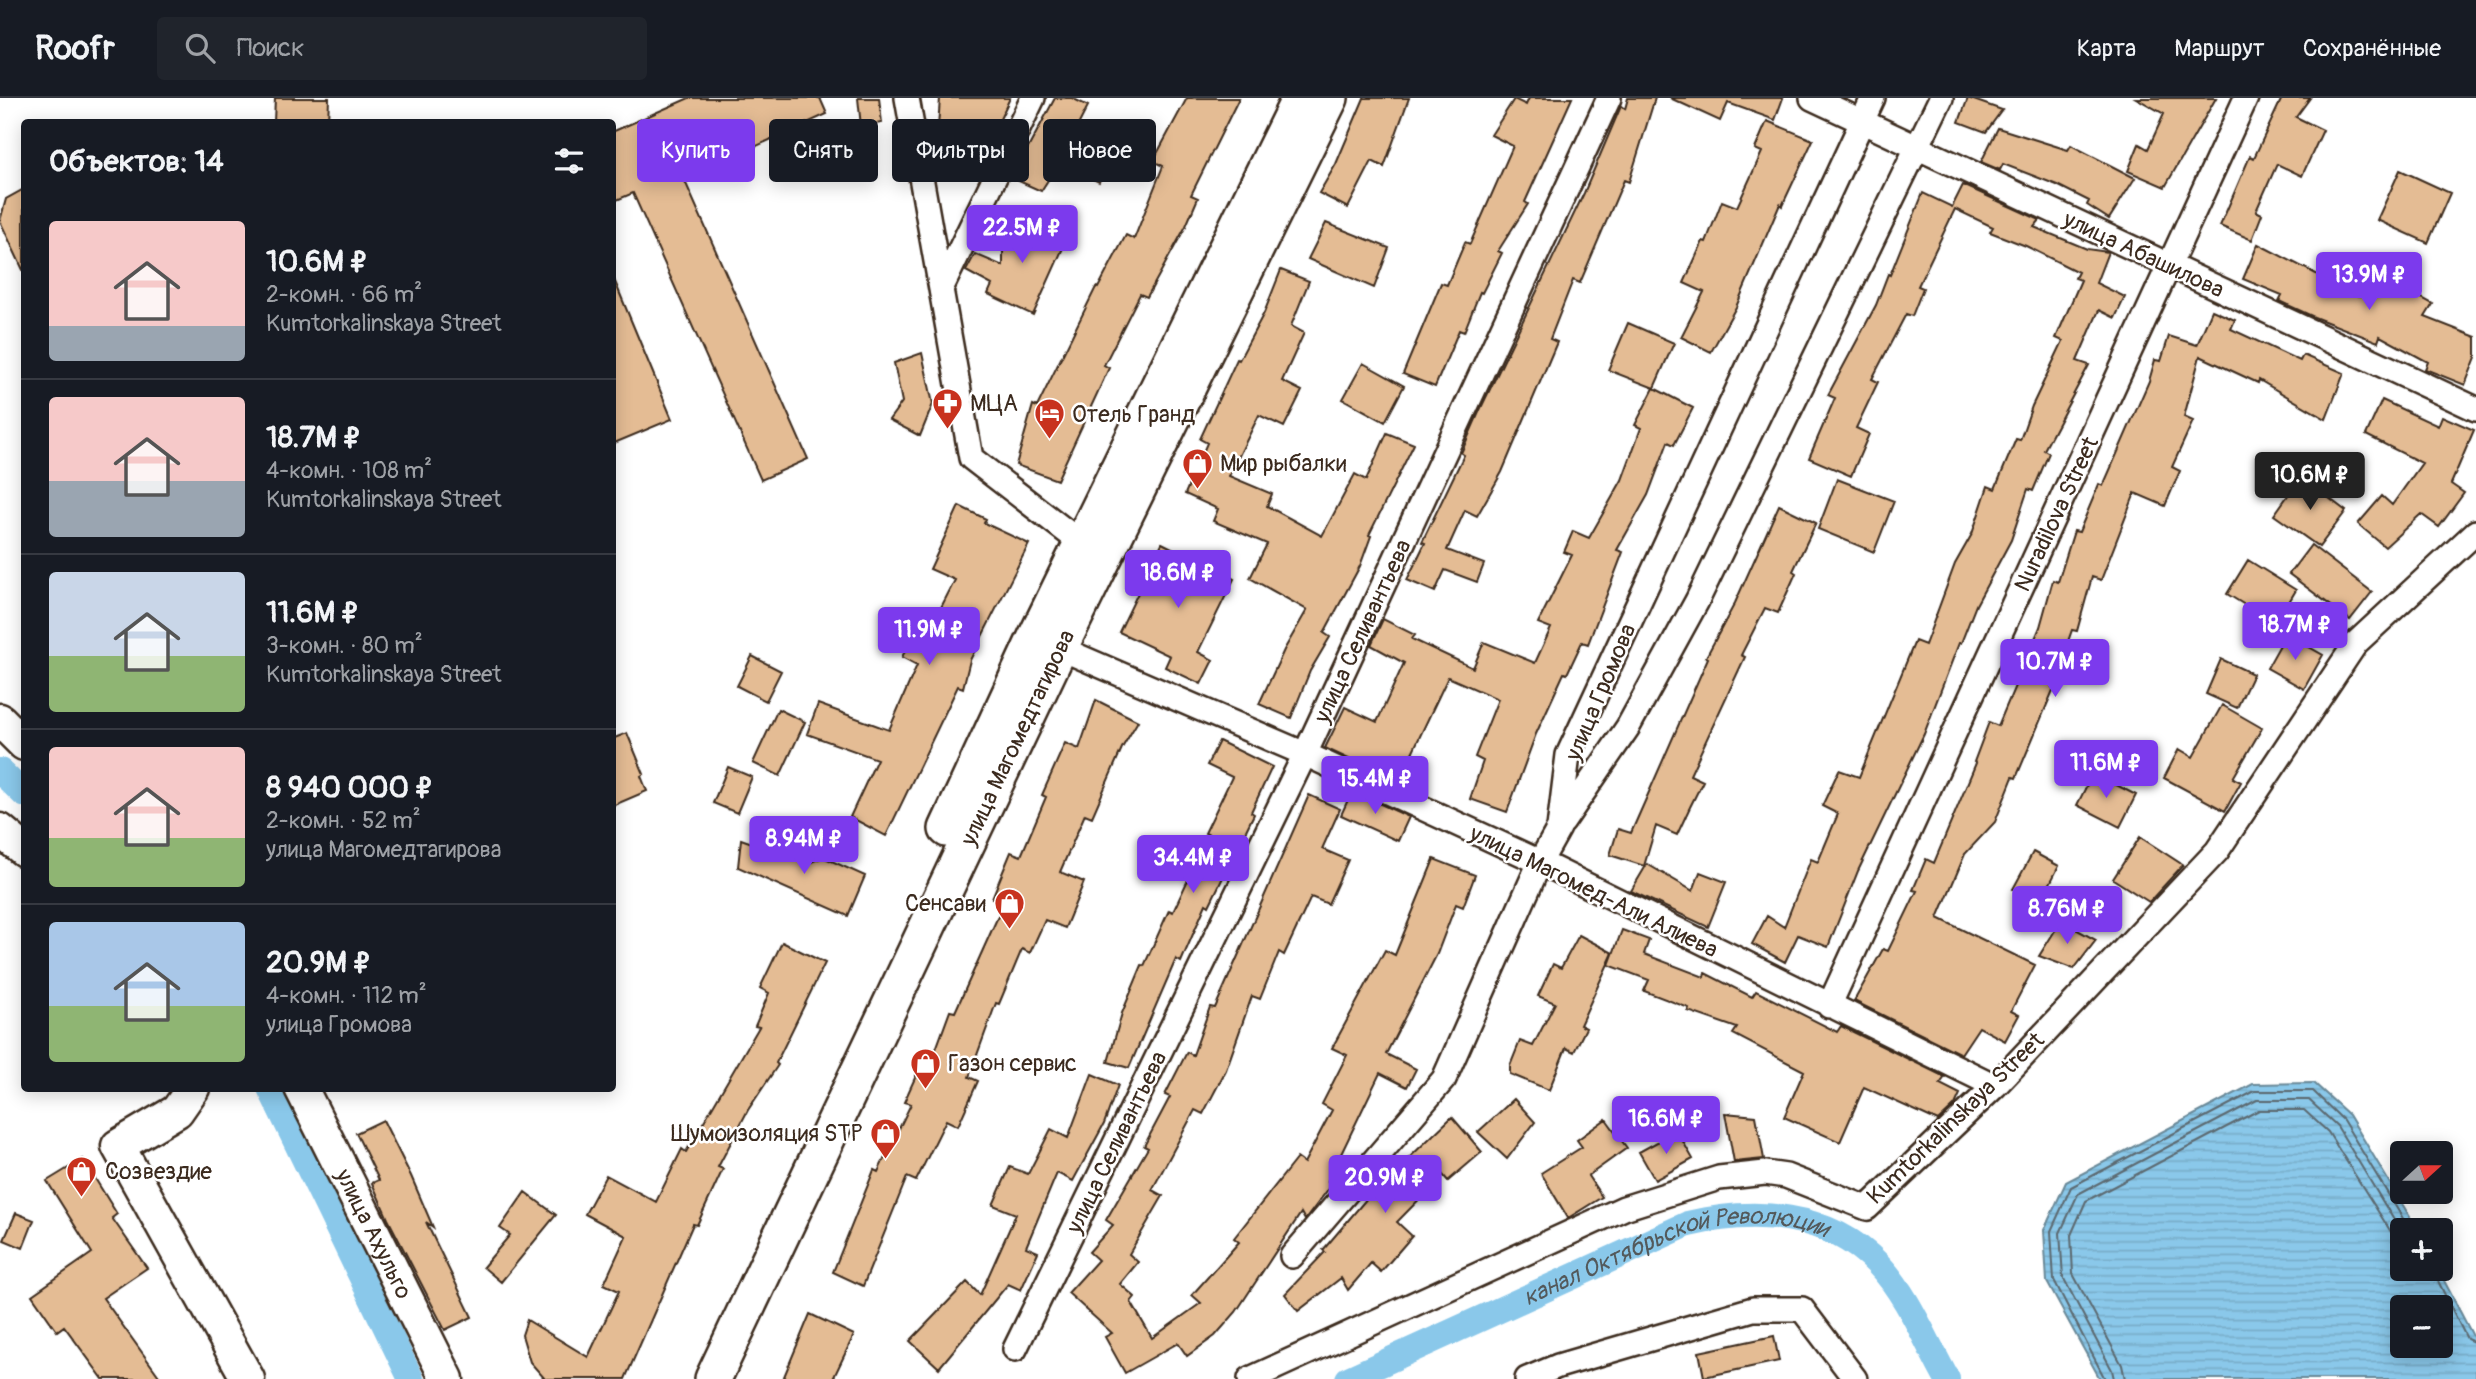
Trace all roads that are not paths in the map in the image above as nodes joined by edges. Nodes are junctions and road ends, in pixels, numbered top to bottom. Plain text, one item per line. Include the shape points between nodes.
1 (907, 98) edge
2 (1034, 98) edge
3 (1300, 98) edge
4 (1330, 98) edge
5 (1609, 98) edge
6 (1812, 98) edge
7 (1873, 98) edge
8 (1941, 98) edge
9 (2246, 98) edge
10 (1862, 121) junction
11 (1918, 148) junction
12 (2170, 267) junction
13 (941, 289) junction
14 (2476, 409) edge
15 (2476, 531) edge
16 (1092, 552) junction
17 (1047, 643) junction
18 (0, 720) edge
19 (21, 741) edge
20 (1304, 754) junction
21 (1559, 828) junction
22 (0, 830) edge
23 (21, 848) edge
24 (1540, 862) junction
25 (1829, 1006) junction
26 (1995, 1086) junction
27 (190, 1092) edge
28 (303, 1092) edge
29 (1292, 1256) dead end
30 (1015, 1349) dead end
31 (248, 1379) edge
32 (447, 1379) edge
33 (688, 1379) edge
34 (713, 1379) edge
35 (1250, 1379) edge
36 (1527, 1379) edge
37 (1855, 1379) edge

1 - 13 street
2 - 13 street
3 - 16 main road, улица Магомедтагирова
4 - 16 main road, улица Магомедтагирова
5 - 20 street, улица Селивантьева
6 - 10 street, улица Абашилова
7 - 10 street, улица Громова
8 - 11 street
9 - 12 street, Nuradilova Street
10 - 11 street, улица Абашилова
10 - 21 street, улица Громова via 1569,755
11 - 12 street, улица Абашилова
11 - 21 street via 1697,601 1628,727
12 - 14 street, улица Абашилова
12 - 25 street, Nuradilova Street
13 - 16 street via 971,458
15 - 26 street, Kumtorkalinskaya Street via 2356,643 2217,851
16 - 17 main road, улица Магомедтагирова
17 - 20 street, улица Магомед-Али Алиева
17 - 33 main road, улица Магомедтагирова
17 - 34 main road, улица Магомедтагирова
18 - 19 main road
20 - 24 street, улица Магомед-Али Алиева
20 - 30 street, улица Селивантьева
21 - 24 street, улица Громова
22 - 23 main road
24 - 25 street, улица Магомед-Али Алиева
24 - 29 street, улица Громова via 1444,1079
25 - 26 street, улица Магомед-Али Алиева
26 - 35 street, Kumtorkalinskaya Street via 1867,1208 1786,1176 1765,1173 1719,1178 1624,1208
27 - 31 main road via 177,1111 118,1146
28 - 32 main road, улица Ахульго
36 - 37 street via 1753,1309 1802,1309

